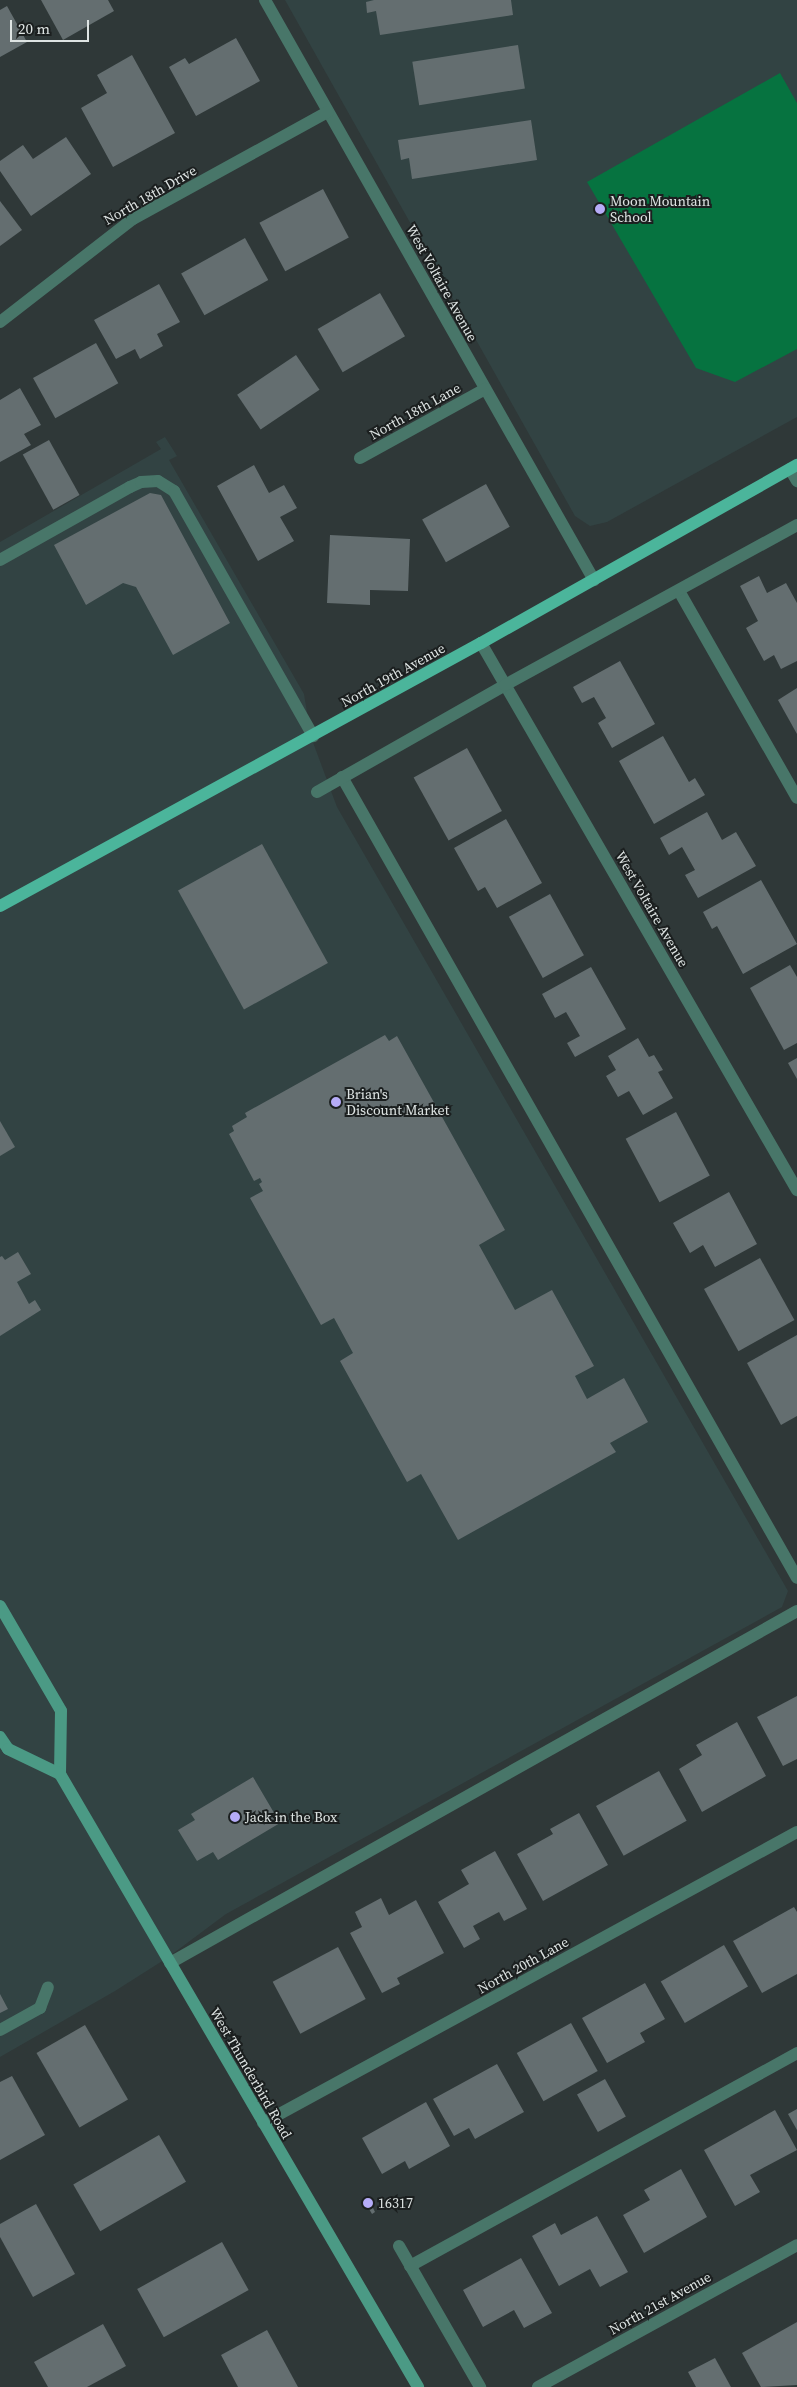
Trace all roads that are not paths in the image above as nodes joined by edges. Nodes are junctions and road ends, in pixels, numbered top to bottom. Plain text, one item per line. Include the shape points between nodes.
1 (265, 0) edge
2 (328, 112) junction
3 (0, 322) edge
4 (484, 389) junction
5 (360, 458) dead end
6 (794, 467) edge
7 (797, 481) edge
8 (797, 525) edge
9 (0, 560) edge
10 (594, 580) junction
11 (679, 591) junction
12 (481, 643) junction
13 (504, 685) junction
14 (313, 736) junction
15 (342, 777) junction
16 (317, 792) dead end
17 (797, 798) edge
18 (0, 906) edge
19 (797, 1190) edge
20 (797, 1578) edge
21 (0, 1606) edge
22 (797, 1611) edge
23 (0, 1737) edge
24 (60, 1774) junction
25 (797, 1832) edge
26 (170, 1963) junction
27 (48, 1987) dead end
28 (0, 2030) edge
29 (797, 2053) edge
30 (263, 2123) junction
31 (797, 2245) edge
32 (398, 2246) dead end
33 (410, 2266) junction
34 (418, 2387) edge
35 (480, 2387) edge
36 (538, 2387) edge

1 - 2 street, West Voltaire Avenue
2 - 3 street, North 18th Drive via 133,219
2 - 4 street, West Voltaire Avenue
4 - 5 street, North 18th Lane
4 - 10 street, West Voltaire Avenue
6 - 7 street
6 - 10 main road, North 19th Avenue
8 - 11 street
9 - 14 street via 141,482 158,481 174,491
10 - 12 main road, North 19th Avenue
11 - 13 street
11 - 17 street
12 - 13 street, West Voltaire Avenue
12 - 14 main road, North 19th Avenue
13 - 15 street
13 - 19 street, West Voltaire Avenue
14 - 18 main road, North 19th Avenue
15 - 16 street
15 - 20 street
21 - 24 main road via 61,1711
22 - 26 street
23 - 24 main road via 8,1749
24 - 26 main road, West Thunderbird Road
25 - 30 street, North 20th Lane
26 - 30 main road, West Thunderbird Road
27 - 28 street via 40,2008
29 - 33 street
30 - 34 main road, West Thunderbird Road
31 - 36 street, North 21st Avenue
32 - 33 street
33 - 35 street

